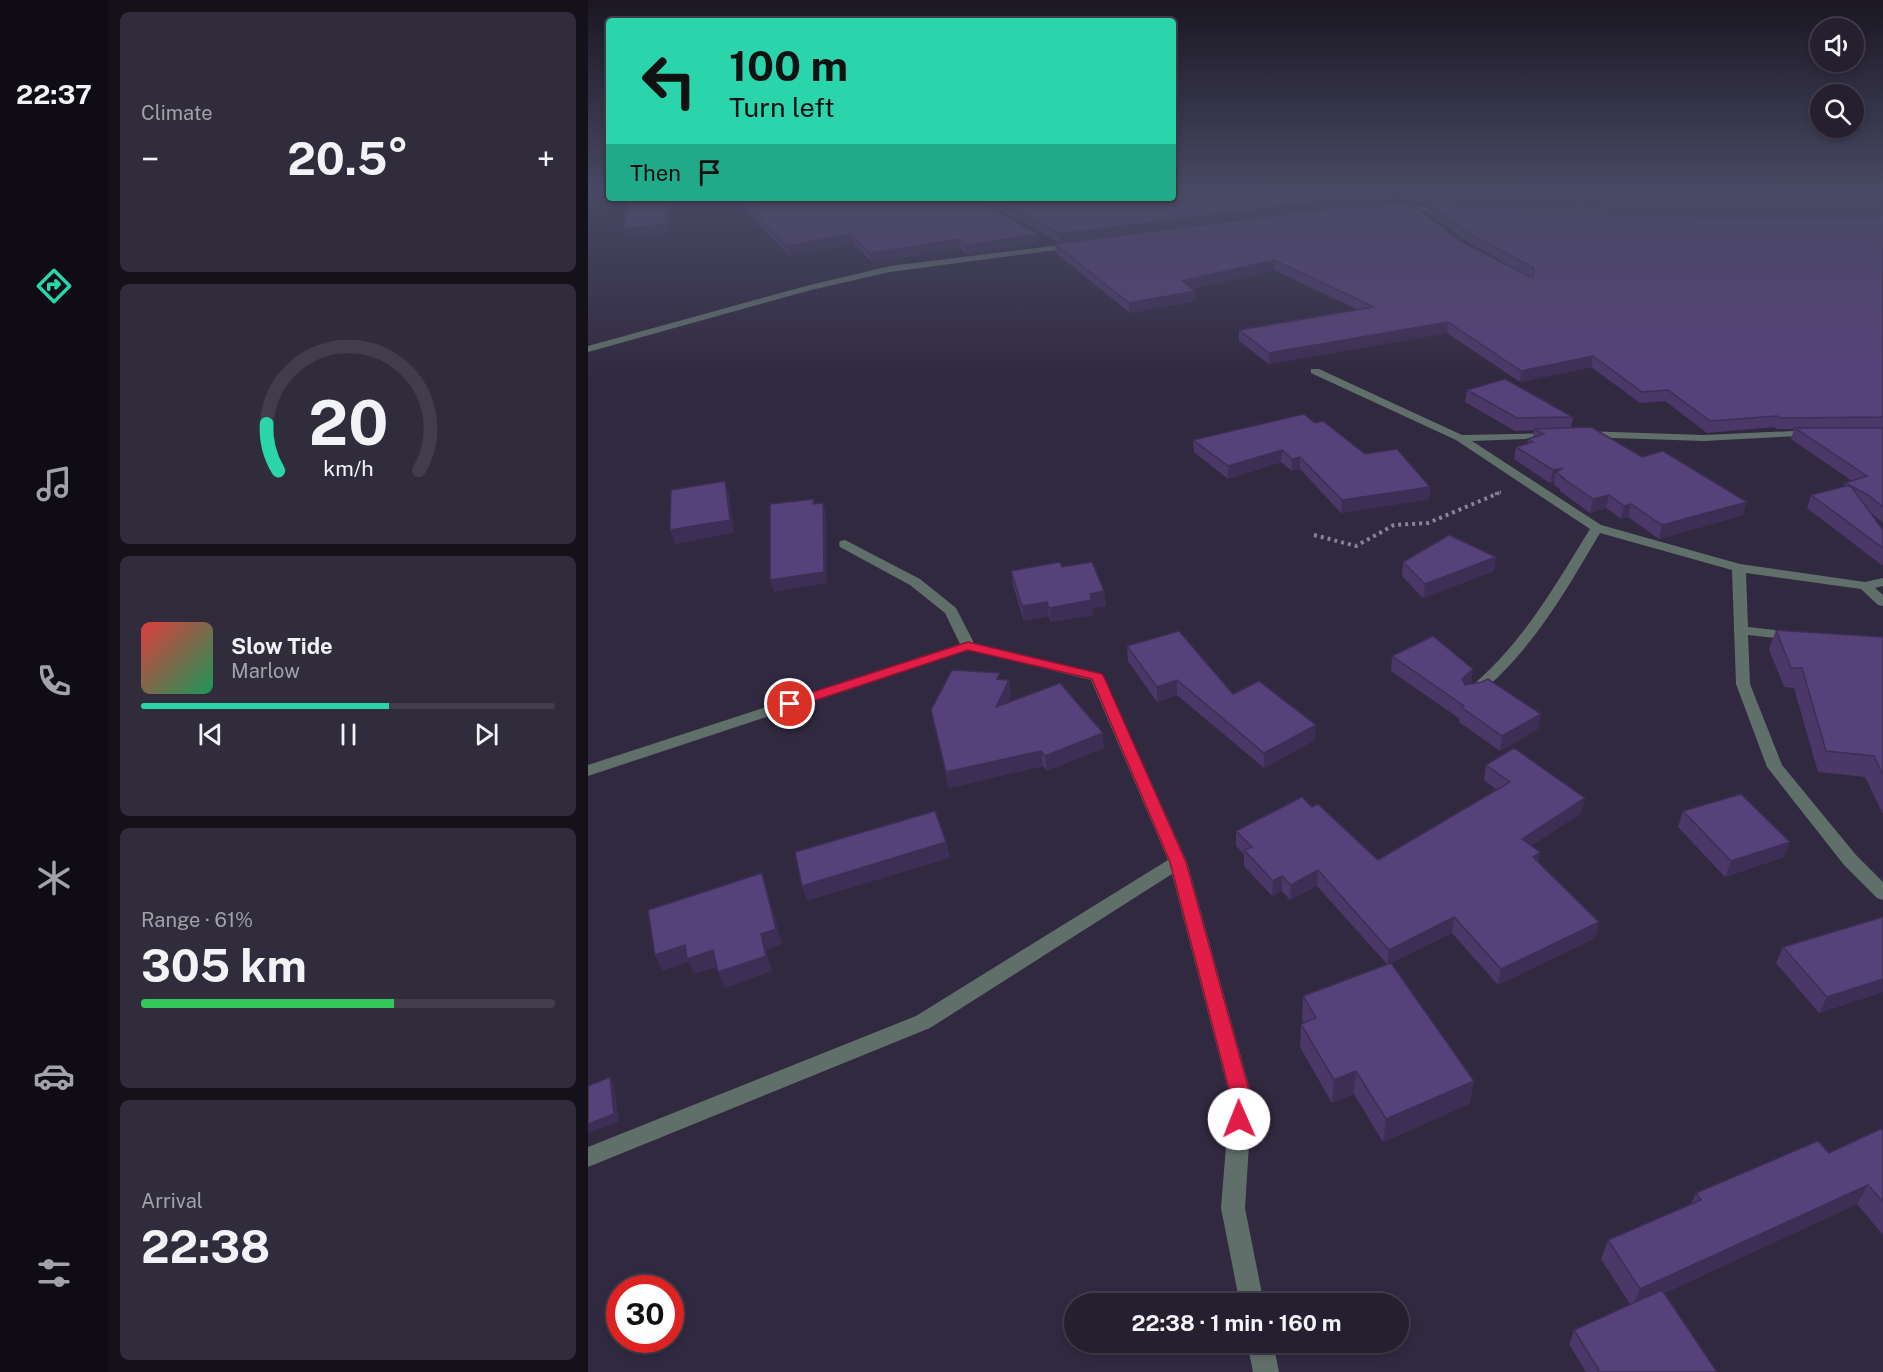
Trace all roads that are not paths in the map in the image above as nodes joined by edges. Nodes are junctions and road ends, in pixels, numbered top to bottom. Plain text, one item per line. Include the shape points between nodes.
1 (1018, 253) edge
2 (588, 349) edge
3 (1315, 370) dead end
4 (1829, 433) edge
5 (1460, 438) junction
6 (1597, 528) junction
7 (845, 544) dead end
8 (1739, 568) junction
9 (1883, 582) edge
10 (1865, 586) junction
11 (1883, 602) edge
12 (1741, 630) junction
13 (1812, 639) edge
14 (968, 646) junction
15 (1469, 695) edge
16 (588, 771) edge
17 (1178, 862) junction
18 (1883, 893) edge
19 (588, 1157) edge
20 (1250, 1293) edge
21 (1262, 1353) edge
22 (1266, 1372) edge

1 - 2 street via 890,269
3 - 5 street
4 - 5 street via 1704,438 1579,434
5 - 6 street
6 - 8 street
6 - 15 street via 1518,652
7 - 14 street via 915,582 942,603 951,611
8 - 10 street
8 - 12 street
9 - 10 street
10 - 11 street
12 - 13 street
12 - 18 street via 1743,684 1775,767 1850,860
14 - 16 street
14 - 17 street via 1097,677
17 - 19 street via 923,1022
17 - 20 street via 1241,1097 1233,1208
21 - 22 street

